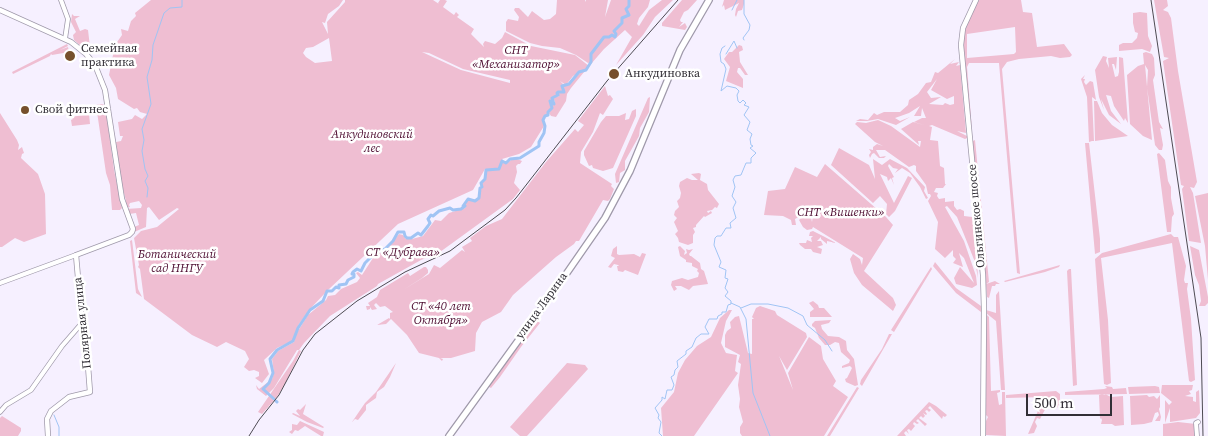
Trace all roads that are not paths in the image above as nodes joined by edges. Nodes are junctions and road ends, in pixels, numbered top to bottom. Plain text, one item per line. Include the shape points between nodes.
1 (61, 0) edge
2 (707, 0) edge
3 (976, 0) edge
4 (0, 10) edge
5 (64, 38) junction
6 (581, 253) junction
7 (76, 255) junction
8 (0, 283) edge
9 (82, 323) junction
10 (83, 330) junction
11 (76, 331) junction
12 (2, 410) edge
13 (1197, 427) dead end
14 (48, 436) edge
15 (448, 436) edge
16 (984, 436) edge
17 (1197, 436) edge

1 - 5 street via 68,19
2 - 6 main road, улица Ларина via 676,52 628,170
2 - 6 main road via 678,55 625,183
3 - 16 main road, Ольгинское шоссе via 962,31 960,45 983,275
4 - 5 main road
5 - 7 main road via 90,58 103,82 122,199 133,228 126,236
6 - 15 main road, улица Ларина
7 - 8 street
7 - 9 main road, Полярная улица
9 - 10 main road, Полярная улица
9 - 11 street
10 - 11 street
10 - 14 main road, Полярная улица via 90,392 66,400 50,413
11 - 12 street via 31,390
13 - 17 street

